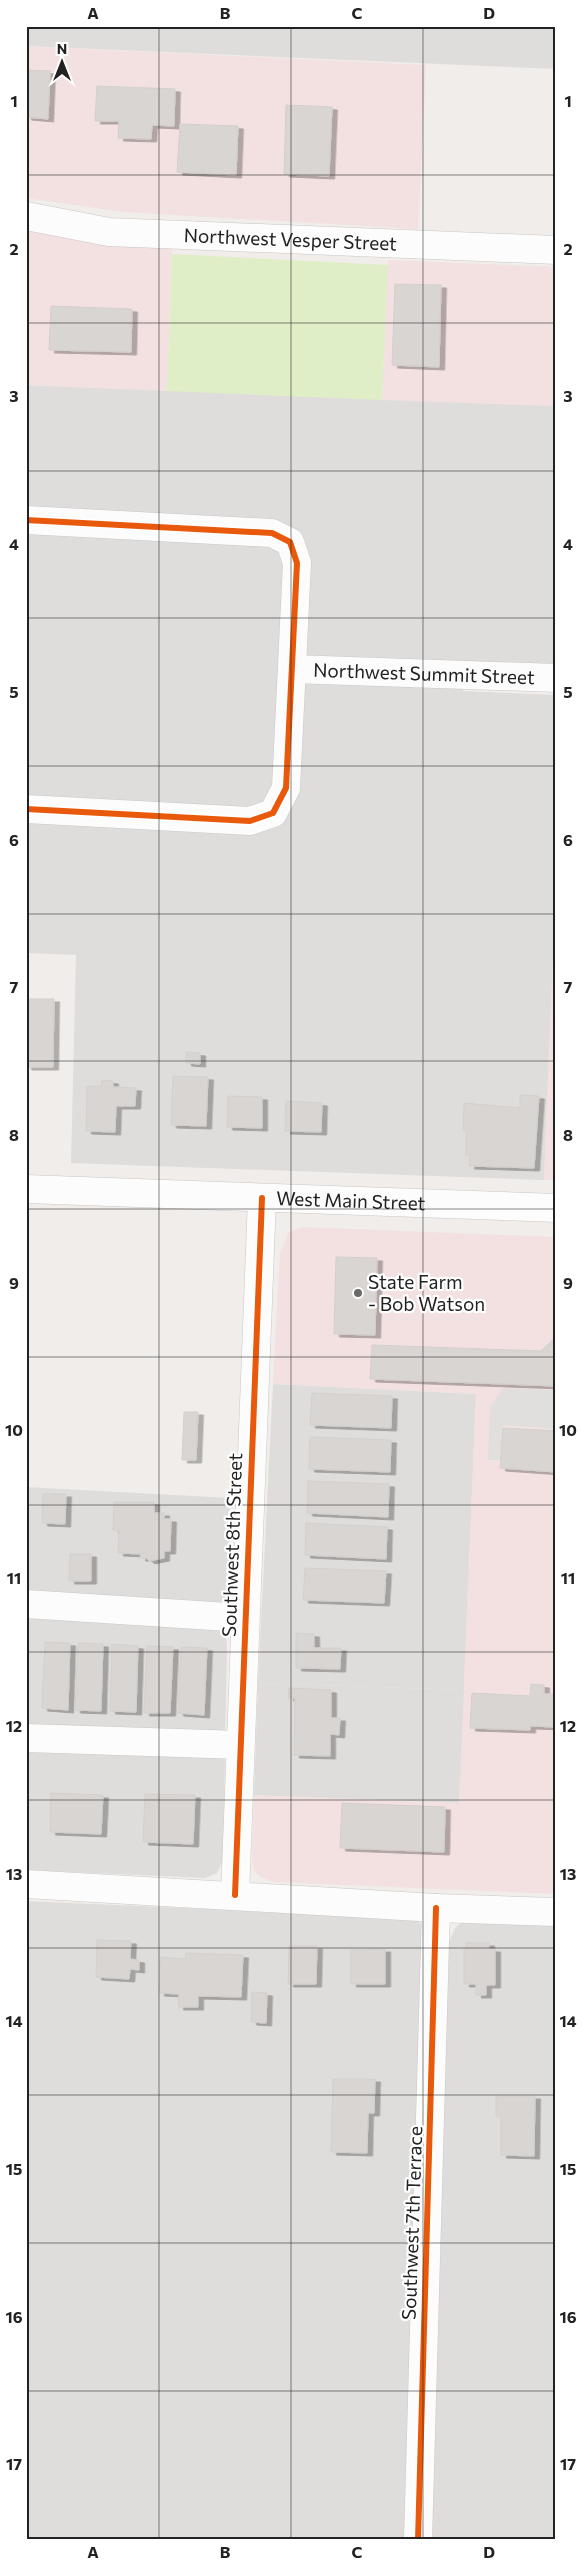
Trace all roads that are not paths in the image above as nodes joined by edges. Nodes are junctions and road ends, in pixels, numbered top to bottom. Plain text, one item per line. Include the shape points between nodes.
1 (26, 216) edge
2 (556, 250) edge
3 (26, 520) edge
4 (292, 669) junction
5 (556, 678) edge
6 (26, 809) edge
7 (26, 1189) edge
8 (262, 1198) junction
9 (556, 1208) edge
10 (26, 1604) edge
11 (244, 1618) junction
12 (26, 1738) edge
13 (240, 1746) junction
14 (26, 1884) edge
15 (235, 1894) junction
16 (436, 1908) junction
17 (556, 1912) edge
18 (418, 2540) edge

1 - 2 street, Northwest Vesper Street via 109,232
3 - 4 street via 272,533 290,542 297,563
4 - 5 street, Northwest Summit Street
4 - 6 street via 286,788 273,813 250,821
7 - 8 street, West Main Street
8 - 9 street, West Main Street
8 - 11 street, Southwest 8th Street
10 - 11 street
11 - 13 street, Southwest 8th Street
12 - 13 street
13 - 15 street, Southwest 8th Street
14 - 15 street
15 - 16 street
16 - 17 street
16 - 18 street, Southwest 7th Terrace

